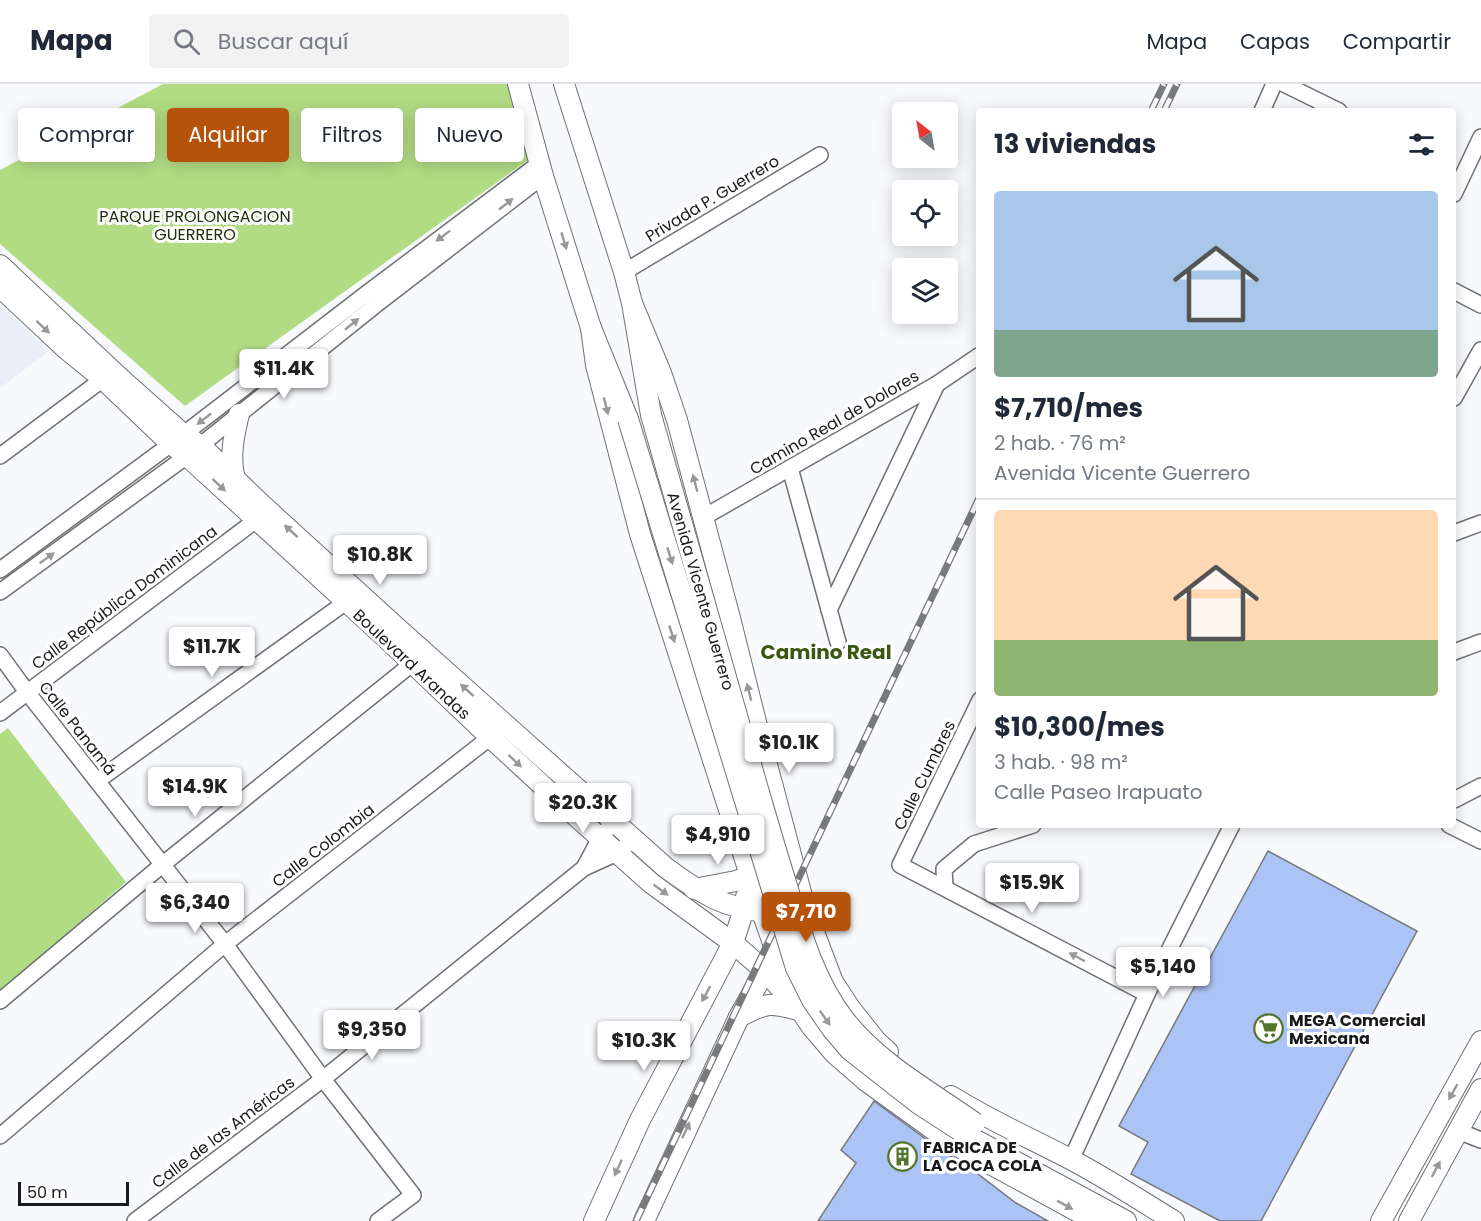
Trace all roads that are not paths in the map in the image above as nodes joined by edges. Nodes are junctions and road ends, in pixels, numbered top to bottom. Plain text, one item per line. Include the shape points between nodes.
1 (518, 84) edge
2 (564, 84) edge
3 (1275, 84) edge
4 (1284, 84) edge
5 (1263, 108) edge
6 (1333, 108) edge
7 (1481, 137) edge
8 (820, 155) dead end
9 (542, 169) junction
10 (1459, 170) edge
11 (0, 265) edge
12 (624, 272) junction
13 (0, 287) edge
14 (1456, 292) edge
15 (632, 303) junction
16 (1481, 305) edge
17 (591, 328) junction
18 (1481, 350) edge
19 (976, 358) edge
20 (1475, 371) edge
21 (103, 380) junction
22 (937, 384) junction
23 (1456, 395) edge
24 (239, 414) junction
25 (185, 445) junction
26 (0, 456) edge
27 (790, 468) junction
28 (235, 479) junction
29 (262, 515) junction
30 (704, 517) junction
31 (1481, 524) edge
32 (1456, 532) edge
33 (0, 570) edge
34 (0, 592) edge
35 (346, 602) junction
36 (829, 610) junction
37 (838, 642) dead end
38 (1481, 642) edge
39 (1456, 651) edge
40 (0, 655) edge
41 (413, 663) junction
42 (27, 692) junction
43 (976, 708) edge
44 (0, 713) edge
45 (506, 724) junction
46 (490, 737) junction
47 (97, 781) junction
48 (1481, 786) edge
49 (1456, 799) edge
50 (614, 821) junction
51 (1024, 828) edge
52 (1231, 828) edge
53 (1455, 828) edge
54 (600, 838) junction
55 (634, 839) junction
56 (1481, 841) edge
57 (617, 853) junction
58 (793, 862) junction
59 (162, 865) junction
60 (584, 868) junction
61 (750, 876) junction
62 (945, 887) junction
63 (694, 889) junction
64 (753, 910) junction
65 (806, 911) junction
66 (733, 943) junction
67 (225, 944) junction
68 (776, 953) junction
69 (765, 971) junction
70 (830, 975) junction
71 (1147, 994) junction
72 (0, 1001) edge
73 (797, 1002) junction
74 (739, 1017) junction
75 (1481, 1041) edge
76 (323, 1079) junction
77 (1481, 1089) edge
78 (972, 1130) junction
79 (1458, 1131) junction
80 (0, 1136) edge
81 (1481, 1140) edge
82 (1071, 1160) junction
83 (135, 1221) edge
84 (378, 1221) edge
85 (594, 1221) edge
86 (644, 1221) edge
87 (1095, 1221) edge
88 (1126, 1221) edge
89 (1168, 1221) edge
90 (1174, 1221) edge
91 (1381, 1221) edge
92 (1409, 1221) edge

1 - 9 main road
2 - 12 main road
3 - 5 street
4 - 6 street
7 - 10 street
8 - 12 street, Privada P. Guerrero
9 -> 17 main road
24 -> 9 street
9 -> 25 street via 370,291
11 - 25 main road, Boulevard Arandas
12 - 15 main road
13 -> 21 main road, Boulevard Arandas
14 - 16 street
30 -> 15 main road via 677,420
15 - 78 main road, Avenida Vicente Guerrero, bridge via 651,415 811,961 843,1018 863,1041
17 -> 61 main road via 596,365 640,534
17 -> 78 main road, Avenida Vicente Guerrero, bridge via 628,419 796,968 812,1000 850,1050 919,1104
18 - 20 street
19 - 22 street, Camino Real de Dolores
20 - 23 street
21 - 25 main road, Boulevard Arandas
21 - 26 street
22 - 27 street, Camino Real de Dolores
22 - 36 street
24 - 25 street
24 - 28 main road via 233,445
25 - 28 main road, Boulevard Arandas
25 -> 29 main road, Boulevard Arandas
25 - 33 street
34 -> 25 street
27 - 30 street, Camino Real de Dolores
27 - 36 street
28 - 29 main road, Boulevard Arandas
29 - 35 main road, Boulevard Arandas
29 - 42 street, Calle República Dominicana
45 -> 29 main road, Boulevard Arandas
58 -> 30 main road
31 - 32 street
35 - 41 main road, Boulevard Arandas
35 - 47 street
36 - 37 street
38 - 39 street
40 - 42 street, Calle Panamá
41 - 46 main road, Boulevard Arandas
41 - 59 street
42 - 44 street, Calle República Dominicana
42 - 47 street, Calle Panamá
43 - 62 street, Calle Cumbres via 900,865
45 - 46 street, Calle Colombia
45 - 50 main road, Boulevard Arandas
46 -> 54 main road, Boulevard Arandas
46 - 67 street, Calle Colombia
47 - 59 street, Calle Panamá
48 - 49 street
50 - 54 street, Calle de las Américas
50 - 55 main road, Boulevard Arandas
51 - 62 street via 974,844 944,869
52 - 71 street
53 - 56 street
54 - 57 main road, Boulevard Arandas
54 - 60 street, Calle de las Américas
55 - 57 street, Calle de las Américas
55 - 63 main road, Boulevard Arandas
57 - 60 street, Calle de las Américas
57 -> 66 main road, Boulevard Arandas
58 - 61 main road
58 - 65 main road
59 - 67 street, Calle Panamá
59 - 72 street
60 - 76 street, Calle de las Américas
61 - 63 main road
61 - 64 main road
71 -> 62 street
63 - 64 main road, Boulevard Arandas
64 - 65 main road, Boulevard Arandas
64 - 66 main road
64 - 68 main road
65 - 68 main road
65 - 70 main road
66 - 69 main road, Boulevard Arandas
66 -> 85 main road via 640,1120
67 - 76 street, Calle Panamá
67 - 80 street, Calle Colombia
68 - 69 main road
68 - 73 main road
69 - 73 main road, Boulevard Arandas
69 - 74 main road
70 - 73 main road via 810,976 800,982
70 - 82 main road via 877,1042 904,1066 972,1110
71 - 82 street
73 - 74 main road via 767,1004
73 -> 87 main road via 835,1054 866,1081 952,1143
86 -> 74 main road
75 -> 91 main road
76 - 83 street, Calle de las Américas
76 - 84 street, Calle Panamá via 413,1195
77 - 79 main road
78 - 88 main road, Avenida Vicente Guerrero
78 - 89 main road, Avenida Vicente Guerrero
79 - 81 street
92 -> 79 main road
82 - 90 main road

